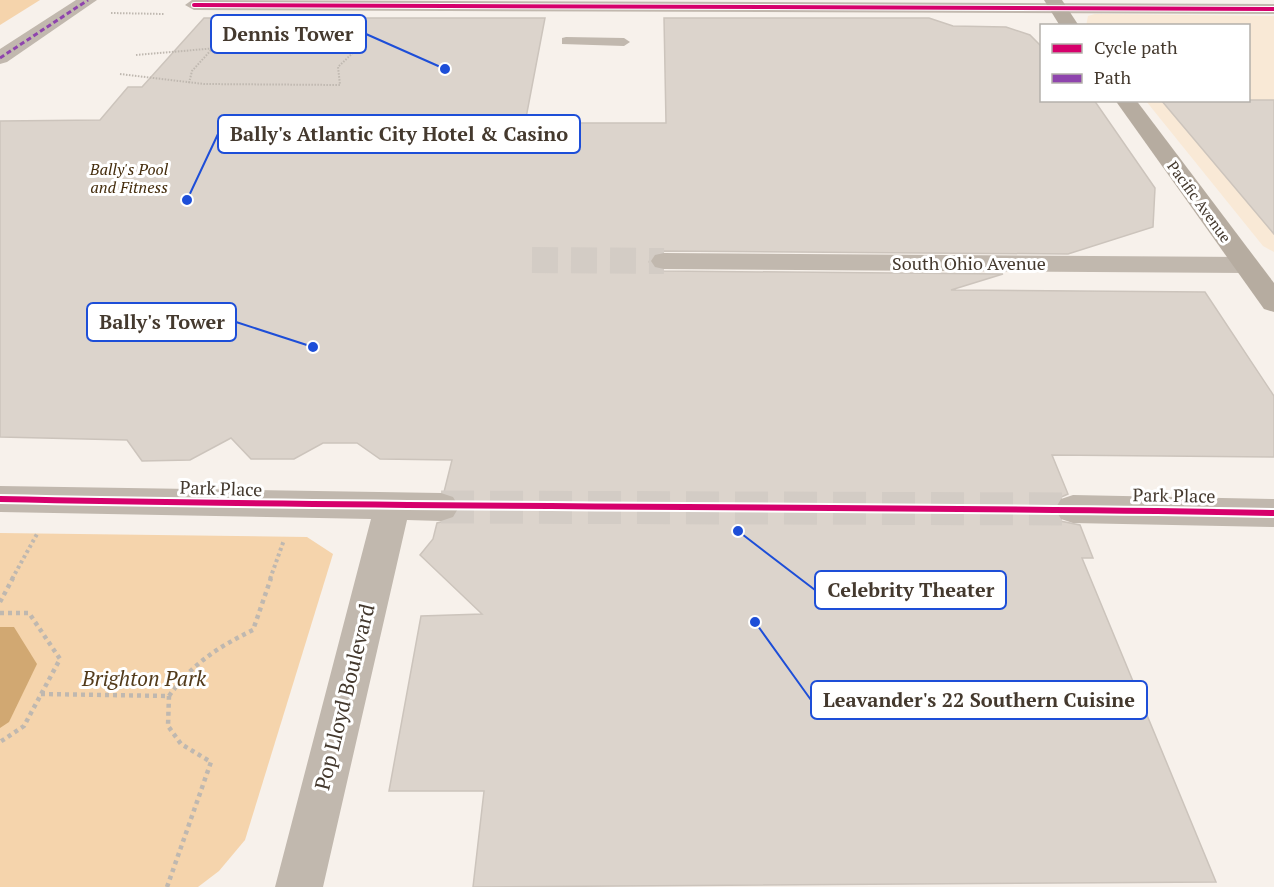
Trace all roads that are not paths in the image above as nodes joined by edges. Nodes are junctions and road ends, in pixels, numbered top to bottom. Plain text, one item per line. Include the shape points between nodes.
1 (88, 0) edge
2 (1055, 4) edge
3 (194, 5) dead end
4 (1274, 9) edge
5 (1069, 24) edge
6 (567, 42) dead end
7 (624, 42) dead end
8 (0, 58) edge
9 (1126, 102) edge
10 (664, 261) tunnel mouth
11 (1245, 266) junction
12 (1274, 266) edge
13 (1274, 303) edge
14 (0, 499) edge
15 (392, 507) junction
16 (441, 507) tunnel mouth
17 (1073, 509) tunnel mouth
18 (1274, 513) edge
19 (298, 887) edge

1 - 8 street
2 - 3 street
2 - 4 street
2 - 5 street
6 - 7 lane
9 - 11 street, Pacific Avenue
10 - 11 street, South Ohio Avenue
11 - 12 street, South Ohio Avenue
11 - 13 street, Pacific Avenue
14 - 15 street, Park Place
15 - 16 street, Park Place
15 - 19 street, Pop Lloyd Boulevard
17 - 18 street, Park Place

